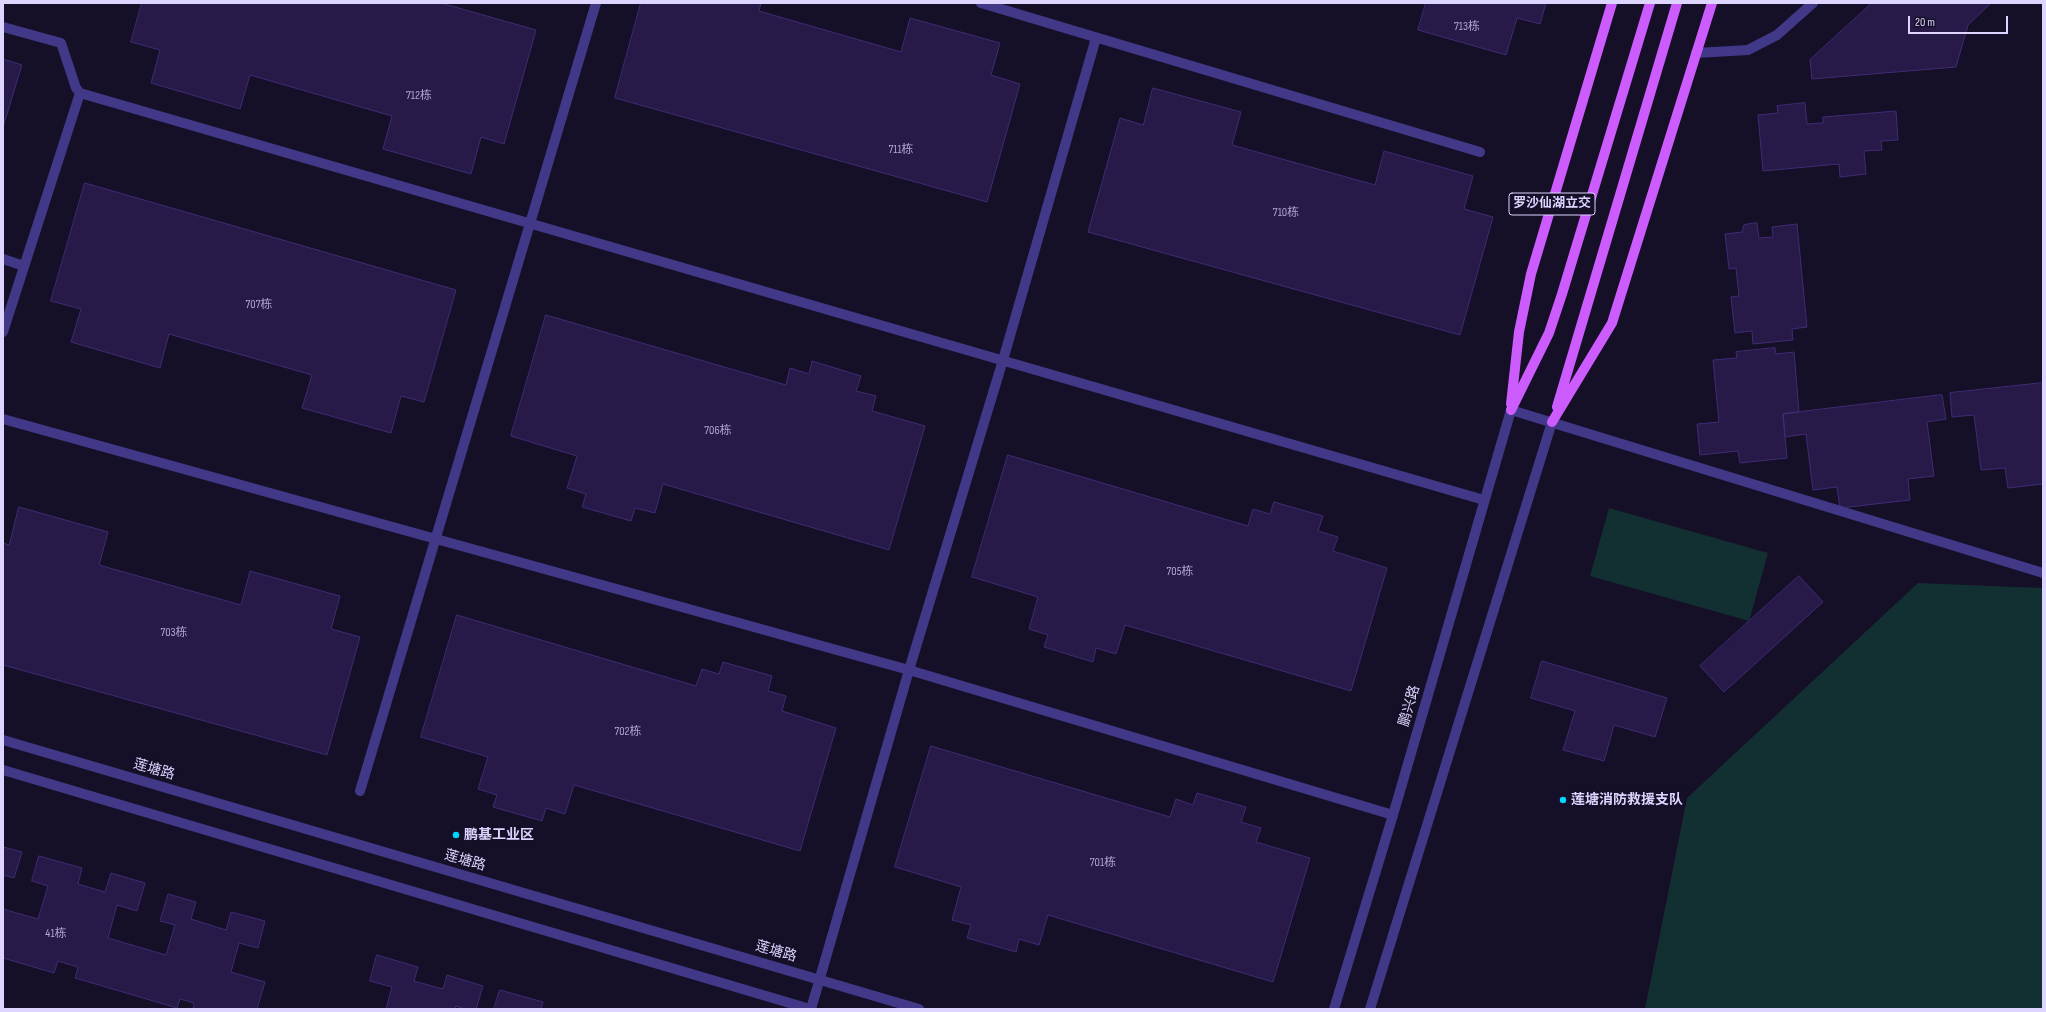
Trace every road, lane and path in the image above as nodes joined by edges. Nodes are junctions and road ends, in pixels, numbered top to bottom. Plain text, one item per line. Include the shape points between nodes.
1 (596, 3) edge
2 (981, 3) edge
3 (1612, 3) edge
4 (1650, 3) edge
5 (1677, 3) edge
6 (1712, 3) edge
7 (1813, 3) edge
8 (3, 27) edge
9 (1096, 38) junction
10 (1696, 53) junction
11 (80, 93) junction
12 (1480, 152) dead end
13 (530, 223) junction
14 (3, 259) edge
15 (24, 266) junction
16 (3, 332) edge
17 (1003, 360) junction
18 (1511, 410) junction
19 (3, 419) edge
20 (1552, 422) junction
21 (1484, 500) junction
22 (436, 538) junction
23 (2043, 573) edge
24 (909, 670) junction
25 (3, 740) edge
26 (3, 770) edge
27 (360, 791) dead end
28 (1393, 815) junction
29 (820, 980) junction
30 (811, 1009) edge
31 (919, 1009) edge
32 (1334, 1009) edge
33 (1370, 1009) edge

1 - 13 street
2 - 9 street
3 - 18 main road, 罗沙仙湖立交 via 1531,274 1519,332
4 - 18 main road via 1549,333
5 - 20 main road
6 - 10 main road
7 - 10 street via 1777,35 1748,50
8 - 11 street via 61,43
9 - 12 street
9 - 17 street
10 - 20 main road via 1612,323
11 - 13 street
11 - 15 street
13 - 17 street
13 - 22 street
14 - 15 street
15 - 16 street
17 - 21 street
17 - 24 street
18 - 20 street
18 - 21 street, 鹏兴路
19 - 22 street
20 - 23 street
20 - 33 street
21 - 28 street, 鹏兴路
22 - 24 street
22 - 27 street
24 - 28 street
24 - 29 street
25 - 29 street, 莲塘路
26 - 30 street
28 - 32 street, 鹏兴路
29 - 30 street
29 - 31 street, 莲塘路

